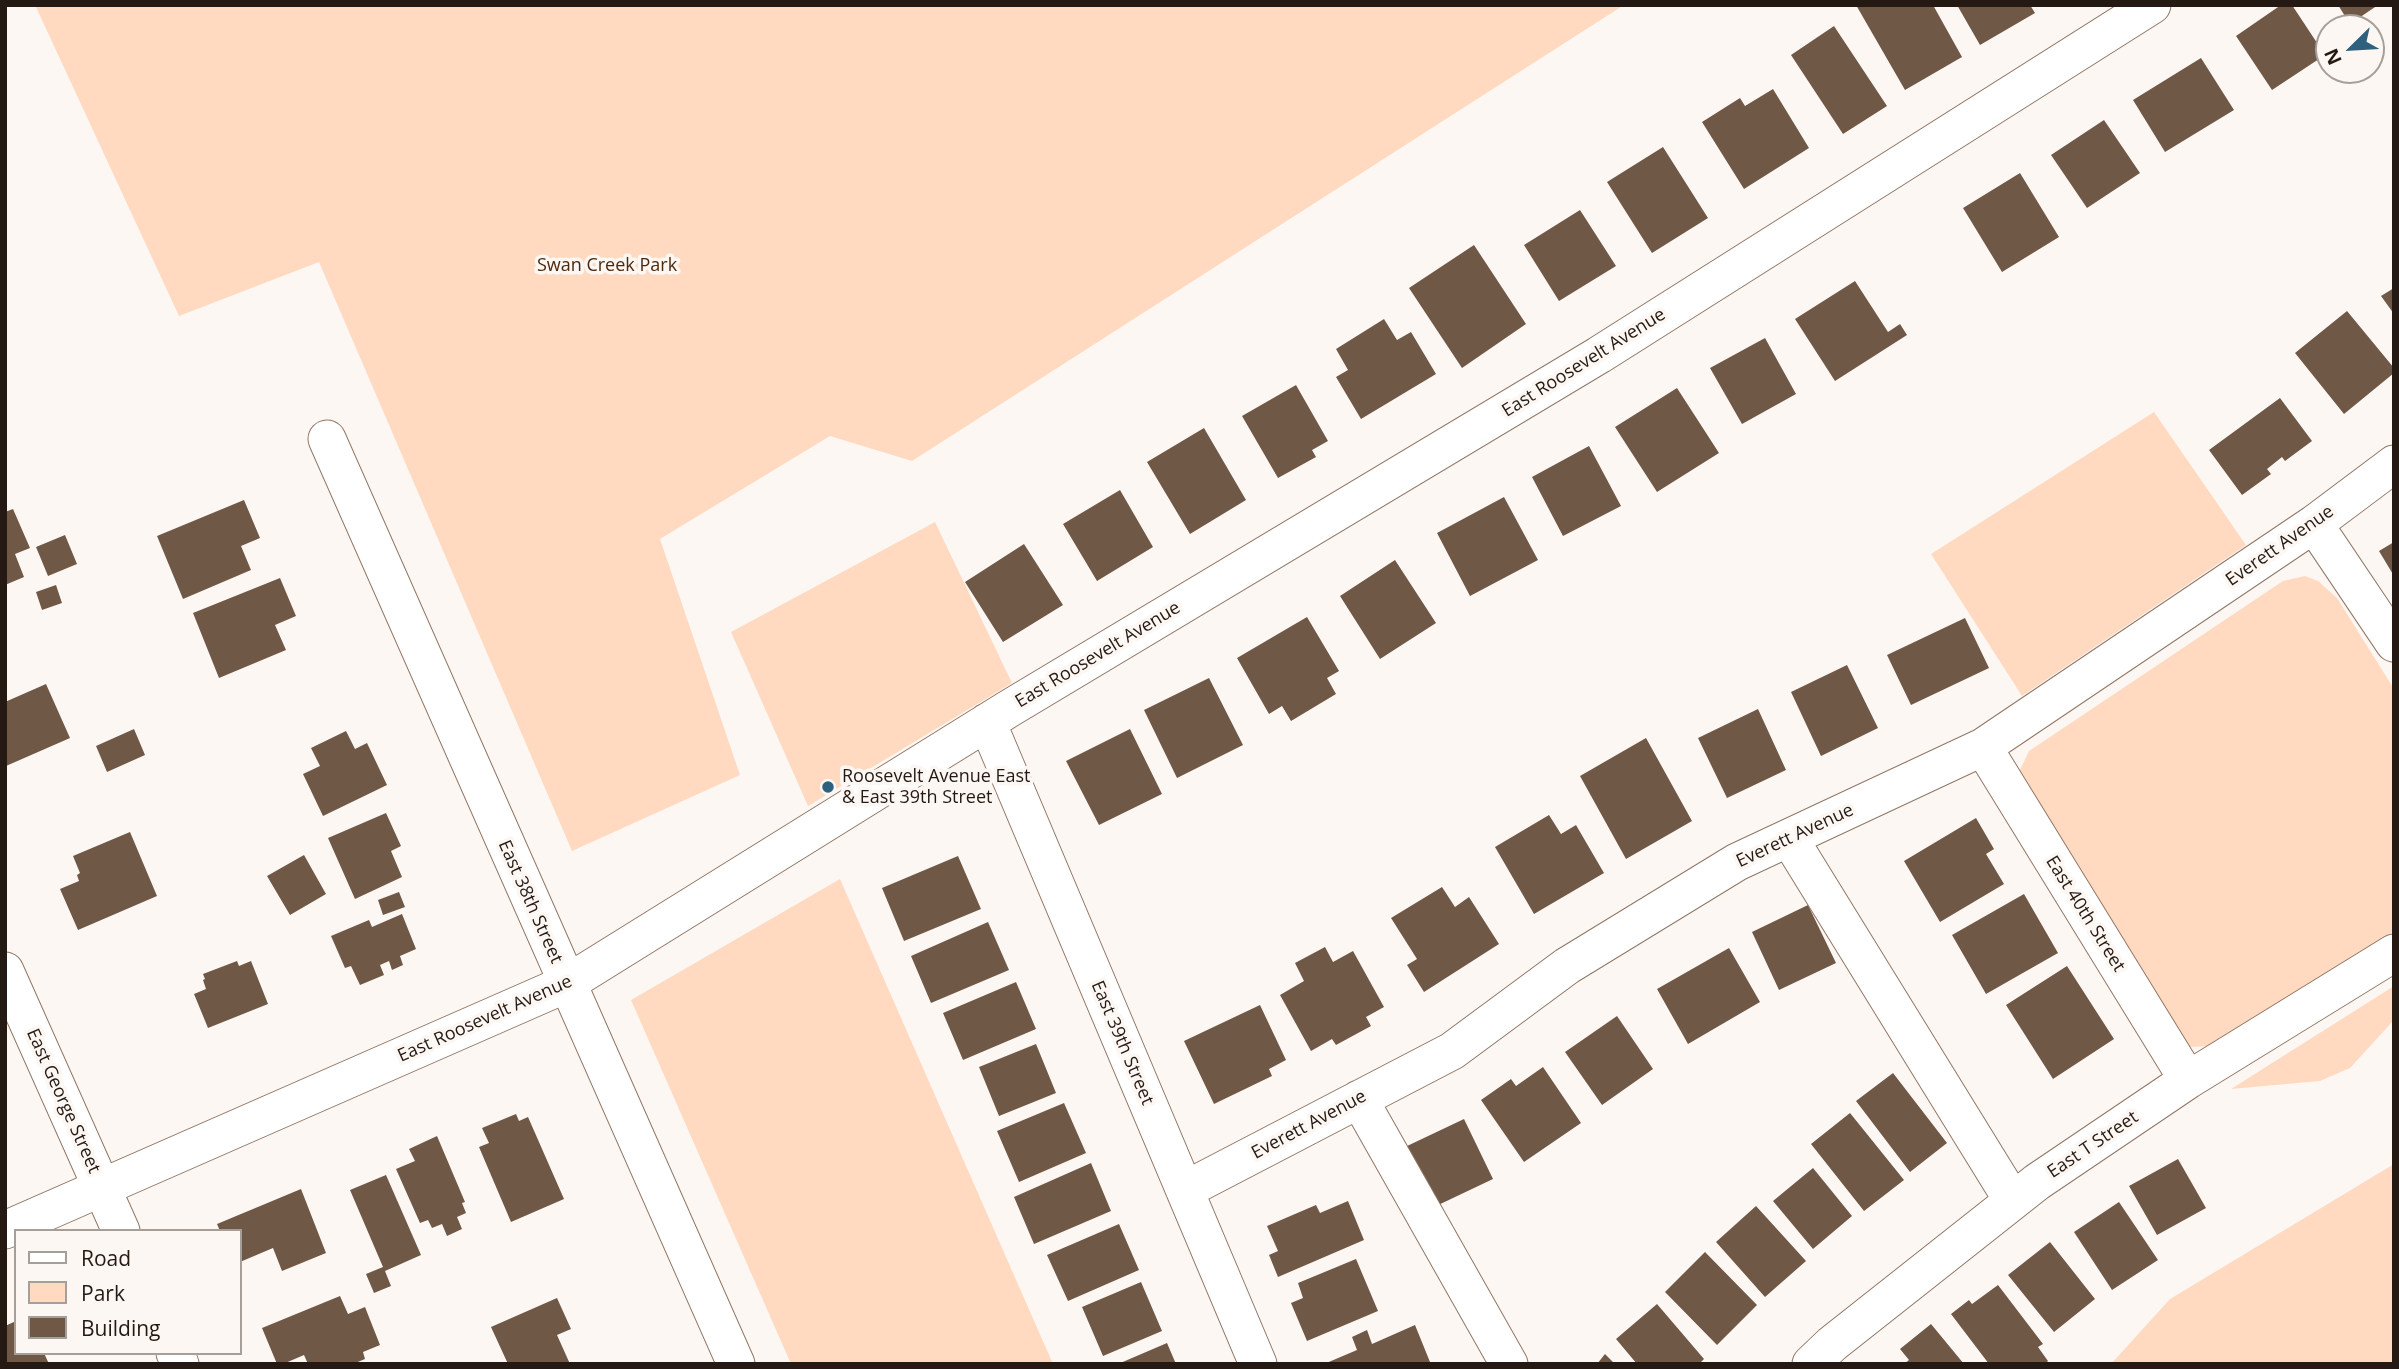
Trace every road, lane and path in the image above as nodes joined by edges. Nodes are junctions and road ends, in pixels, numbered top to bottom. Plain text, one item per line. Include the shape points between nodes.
1 (2152, 5) edge
2 (327, 439) dead end
3 (2394, 464) edge
4 (2314, 524) junction
5 (2394, 643) edge
6 (987, 722) junction
7 (1983, 747) junction
8 (1789, 838) junction
9 (2394, 953) edge
10 (5, 971) edge
11 (566, 984) junction
12 (2188, 1080) junction
13 (1359, 1099) junction
14 (102, 1188) junction
15 (1185, 1190) junction
16 (2013, 1201) junction
17 (120, 1229) edge
18 (5, 1230) edge
19 (736, 1364) edge
20 (1258, 1364) edge
21 (1509, 1364) edge
22 (1811, 1364) edge

1 - 6 street, East Roosevelt Avenue via 1599,355
2 - 11 street, East 38th Street
3 - 4 street, Everett Avenue
4 - 5 street
4 - 7 street, Everett Avenue
6 - 11 street, East Roosevelt Avenue
6 - 15 street, East 39th Street
7 - 8 street, Everett Avenue
7 - 12 street, East 40th Street
8 - 13 street, Everett Avenue via 1738,862 1567,966 1451,1051
8 - 16 street
9 - 12 street, East T Street
10 - 14 street, East George Street
11 - 14 street, East Roosevelt Avenue
11 - 19 street, East 38th Street
12 - 16 street, East T Street
13 - 15 street, Everett Avenue
13 - 21 street
14 - 17 street, East George Street
14 - 18 street, East Roosevelt Avenue
15 - 20 street, East 39th Street
16 - 22 street, East T Street

